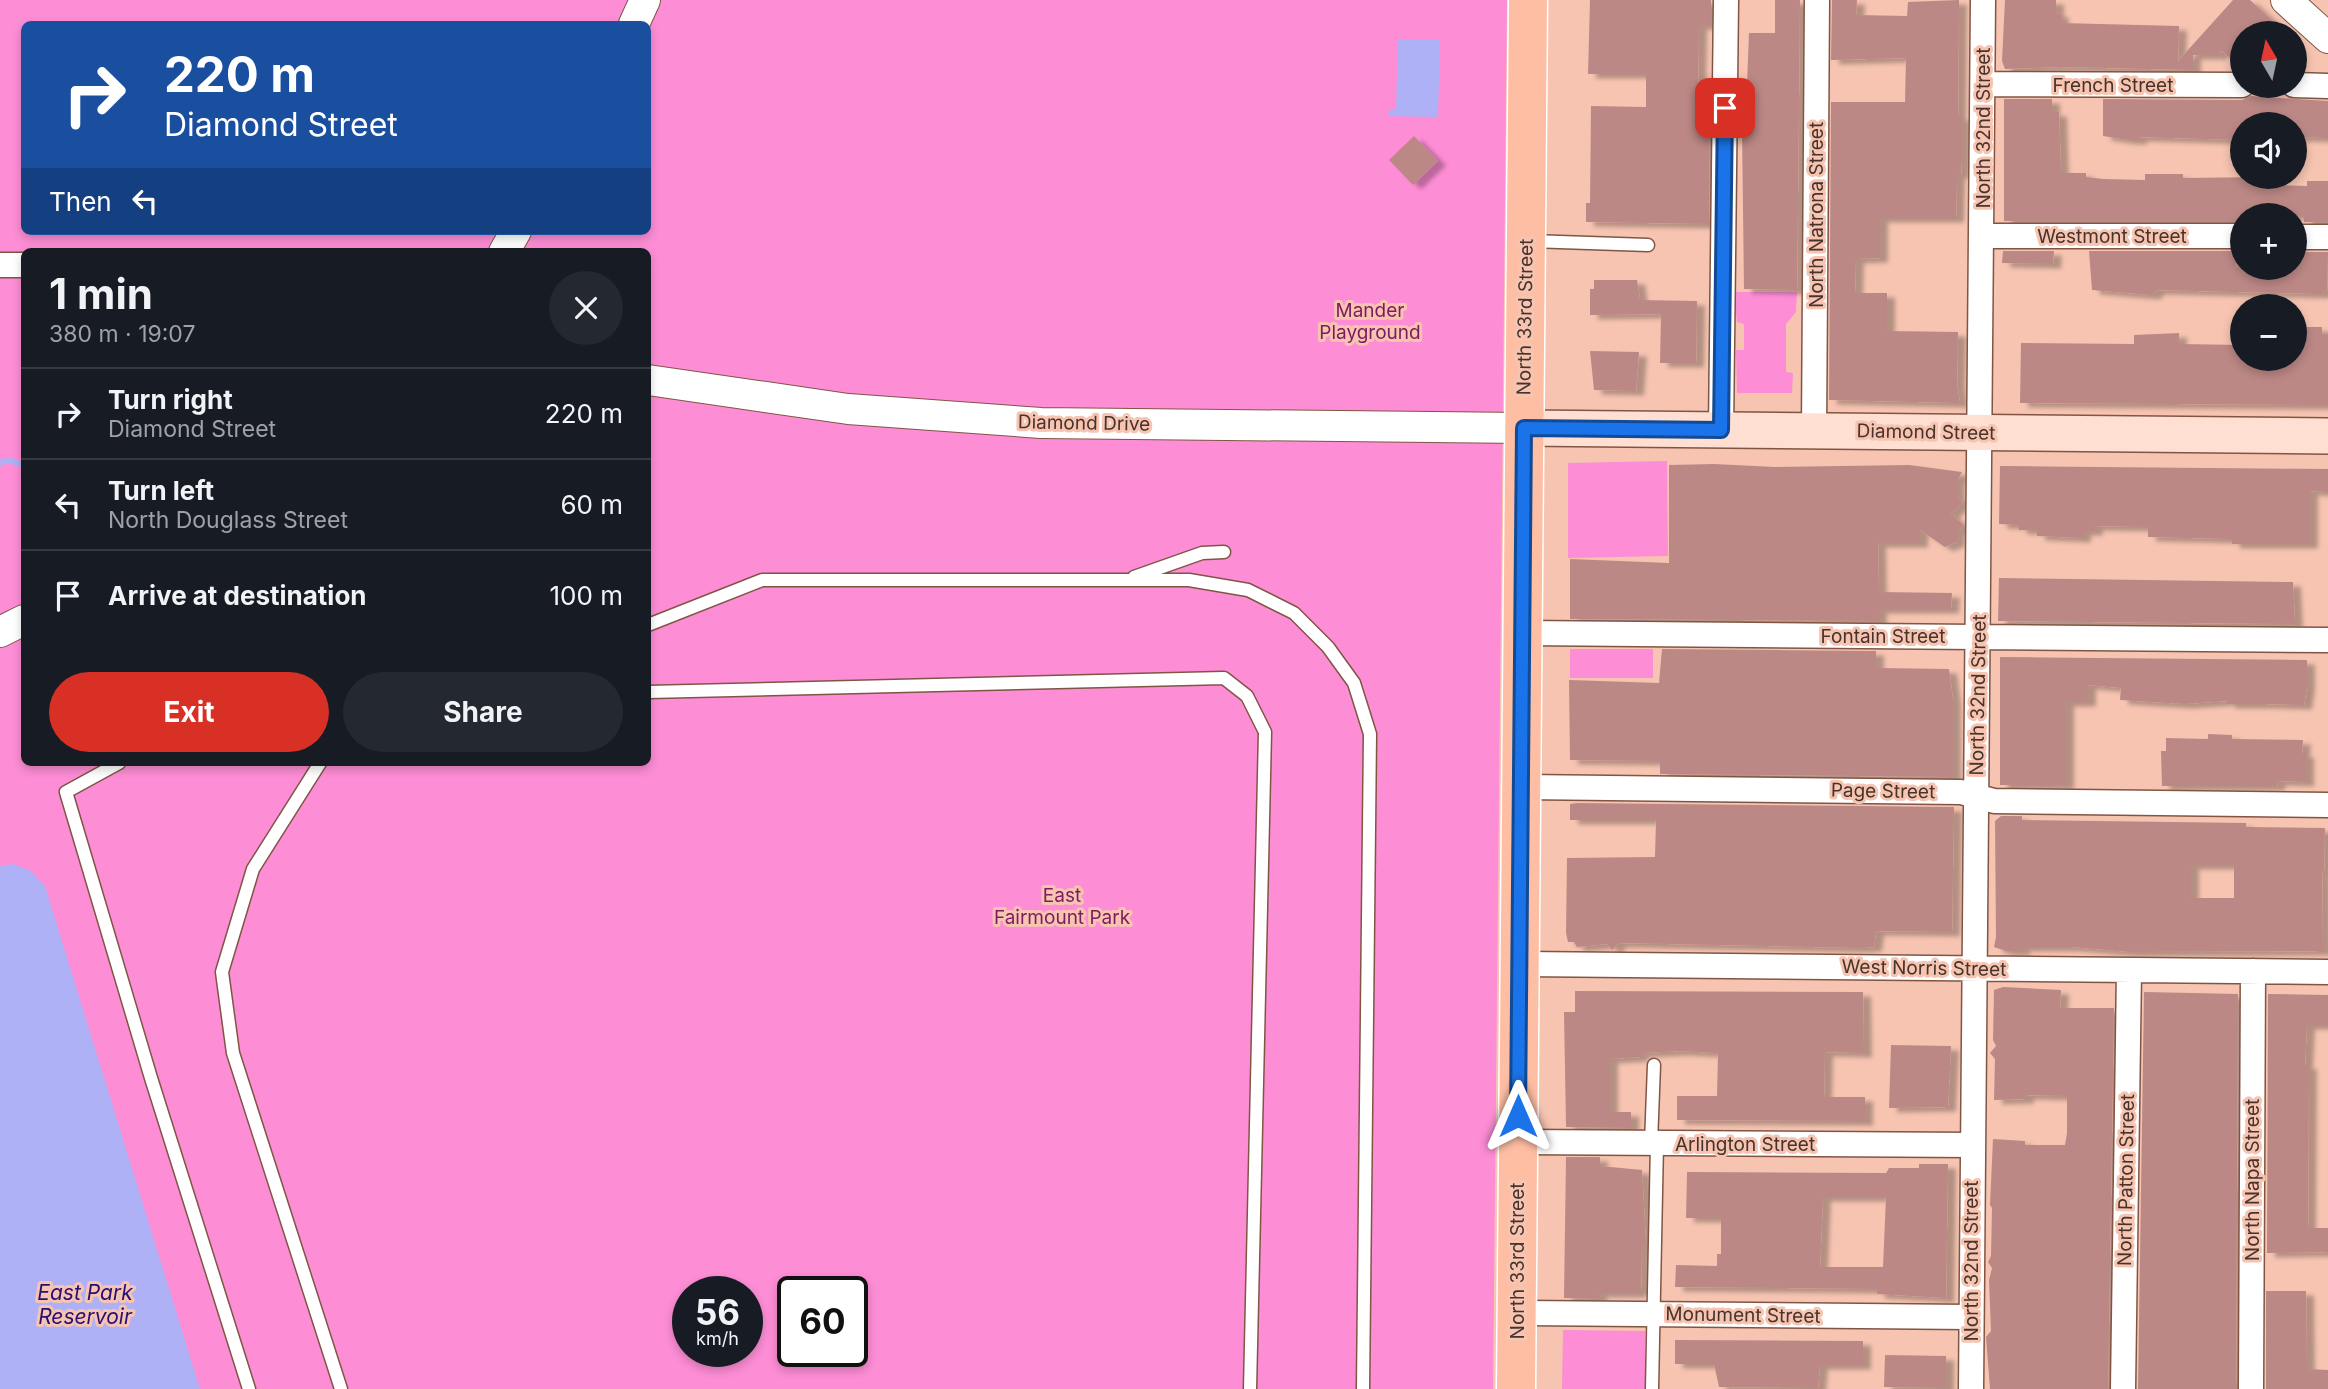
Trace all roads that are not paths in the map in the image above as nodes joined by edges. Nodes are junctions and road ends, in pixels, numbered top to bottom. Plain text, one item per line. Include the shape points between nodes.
1 (645, 0) edge
2 (1528, 0) edge
3 (1726, 0) edge
4 (1817, 0) edge
5 (1983, 0) edge
6 (2286, 0) edge
7 (635, 21) edge
8 (2328, 38) edge
9 (1983, 84) junction
10 (2230, 85) edge
11 (2307, 85) edge
12 (2328, 86) edge
13 (1983, 236) junction
14 (2230, 236) edge
15 (2307, 237) edge
16 (2328, 237) edge
17 (1526, 241) junction
18 (1648, 246) dead end
19 (0, 265) edge
20 (21, 265) edge
21 (651, 380) edge
22 (1524, 428) junction
23 (1721, 430) junction
24 (1814, 431) junction
25 (1981, 432) junction
26 (2328, 436) edge
27 (1224, 552) dead end
28 (1125, 580) junction
29 (21, 622) edge
30 (651, 624) edge
31 (0, 632) edge
32 (1522, 634) junction
33 (1979, 637) junction
34 (2328, 640) edge
35 (651, 692) edge
36 (114, 766) edge
37 (318, 766) edge
38 (1521, 787) junction
39 (1977, 797) junction
40 (2328, 804) edge
41 (1520, 964) junction
42 (1975, 968) junction
43 (2129, 970) junction
44 (2253, 971) junction
45 (2328, 972) edge
46 (1654, 1065) dead end
47 (1518, 1142) junction
48 (1654, 1143) junction
49 (1973, 1145) junction
50 (1517, 1313) junction
51 (1654, 1314) junction
52 (1970, 1317) junction
53 (249, 1389) edge
54 (341, 1389) edge
55 (1250, 1389) edge
56 (1363, 1389) edge
57 (1516, 1389) edge
58 (1652, 1389) edge
59 (1971, 1389) edge
60 (2123, 1389) edge
61 (2251, 1389) edge

1 - 7 street
2 - 17 main road, North 33rd Street
3 - 23 street
4 - 24 street, North Natrona Street
5 - 9 street, North 32nd Street
6 - 8 street
9 - 10 street, French Street
9 - 13 street, North 32nd Street
11 - 12 street
13 - 14 street, Westmont Street
13 - 25 street, North 32nd Street
15 - 16 street
17 - 18 lane
17 - 22 main road, North 33rd Street
19 - 20 street
21 - 22 street, Diamond Drive via 848,409 1027,423
22 - 23 main road, Diamond Street
22 - 32 main road, North 33rd Street
23 - 24 main road, Diamond Street
24 - 25 main road, Diamond Street
25 - 26 main road, Diamond Street
25 - 33 street, North 32nd Street
27 - 28 lane via 1202,553
28 - 30 lane via 762,580
28 - 56 lane via 1189,580 1248,590 1294,613 1328,647 1354,683 1370,734
29 - 31 street
32 - 33 street, Fontain Street
32 - 38 main road, North 33rd Street
33 - 34 street, Fontain Street
33 - 39 street, North 32nd Street
35 - 55 lane via 1224,678 1248,696 1265,732
36 - 53 lane via 66,792
37 - 54 lane via 253,869 222,972 233,1053
38 - 39 street, Page Street via 1961,792
38 - 41 main road, North 33rd Street
39 - 40 street, Page Street via 1994,802
39 - 42 street, North 32nd Street
41 - 42 street, West Norris Street
41 - 47 main road, North 33rd Street
42 - 43 street, West Norris Street
42 - 49 street, North 32nd Street
43 - 44 street, West Norris Street
43 - 60 street, North Patton Street
44 - 45 street, West Norris Street
44 - 61 street, North Napa Street
46 - 48 lane
47 - 48 street, Arlington Street
47 - 50 main road, North 33rd Street
48 - 49 street, Arlington Street
48 - 51 lane
49 - 52 street, North 32nd Street
50 - 51 street, Monument Street
50 - 57 main road, North 33rd Street
51 - 52 street, Monument Street
51 - 58 lane
52 - 59 street, North 32nd Street

